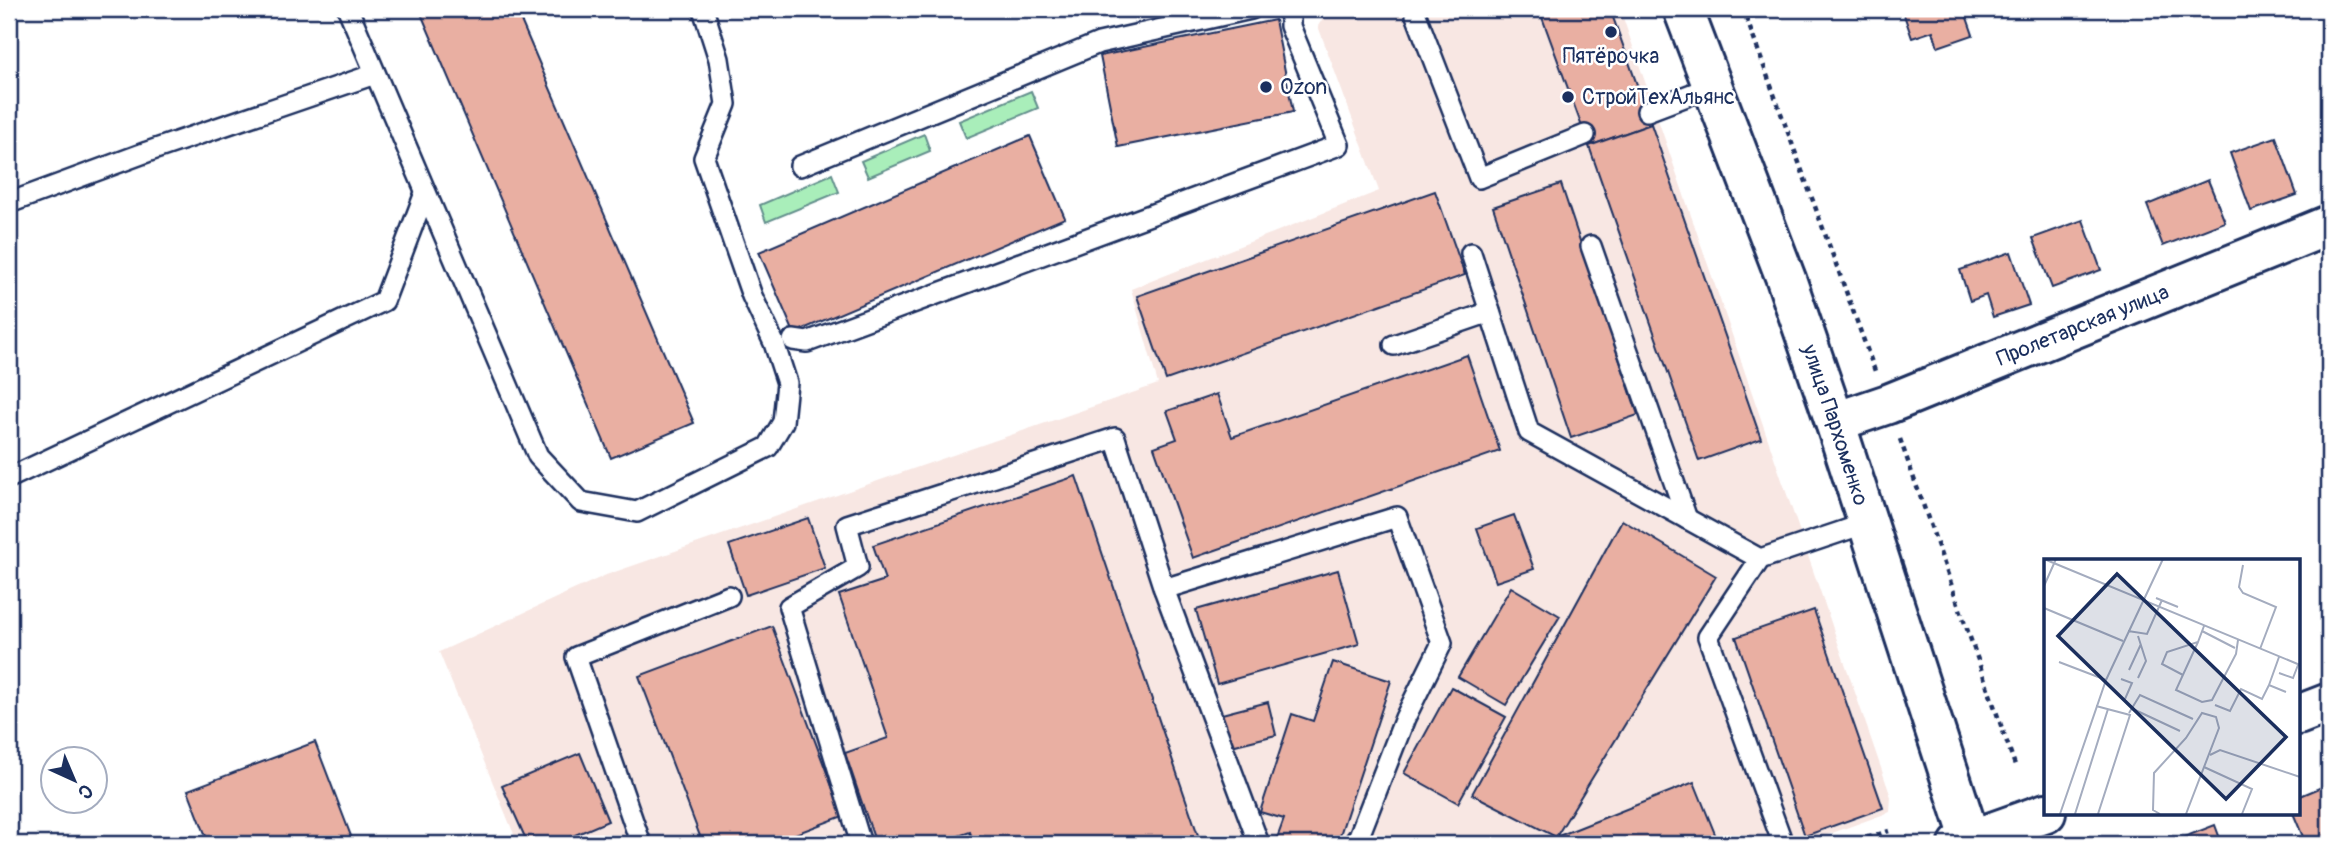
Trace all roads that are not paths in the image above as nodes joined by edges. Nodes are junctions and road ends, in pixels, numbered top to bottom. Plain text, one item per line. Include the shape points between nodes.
1 (348, 9) edge
2 (703, 9) edge
3 (1251, 9) edge
4 (1290, 9) edge
5 (1690, 11) edge
6 (1416, 15) dead end
7 (375, 74) junction
8 (1713, 86) junction
9 (1647, 111) dead end
10 (1585, 135) dead end
11 (800, 166) dead end
12 (425, 193) junction
13 (9, 203) edge
14 (2329, 225) edge
15 (1591, 246) dead end
16 (1471, 253) dead end
17 (1490, 312) junction
18 (793, 340) dead end
19 (1394, 345) dead end
20 (1835, 422) junction
21 (9, 478) edge
22 (1687, 519) junction
23 (1867, 523) junction
24 (1759, 559) junction
25 (1164, 589) junction
26 (729, 596) dead end
27 (2329, 703) edge
28 (2300, 714) edge
29 (2044, 814) edge
30 (1968, 843) edge
31 (641, 844) edge
32 (861, 844) edge
33 (1259, 844) edge
34 (1353, 844) edge
35 (1783, 844) edge

1 - 7 lane
2 - 12 lane via 719,59 726,104 704,158 787,383 783,422 768,447 637,512 581,502 538,456
3 - 11 lane via 1099,43
4 - 18 lane via 1290,26 1339,145 807,342
5 - 8 main road, улица Пархоменко
6 - 10 lane via 1479,178
7 - 12 lane
7 - 13 lane
8 - 9 lane
8 - 20 main road, улица Пархоменко
12 - 21 lane via 384,301
14 - 20 main road, Пролетарская улица
15 - 22 lane
16 - 17 lane
17 - 19 lane
17 - 22 lane via 1529,432
20 - 23 main road, улица Пархоменко
22 - 24 lane
23 - 24 lane
23 - 30 main road, улица Пархоменко
24 - 35 lane via 1708,637
25 - 32 lane via 1115,438 846,525 858,567 789,607
25 - 33 lane
25 - 34 lane via 1397,517 1442,643
26 - 31 lane via 576,657
27 - 28 main road
29 - 30 main road

